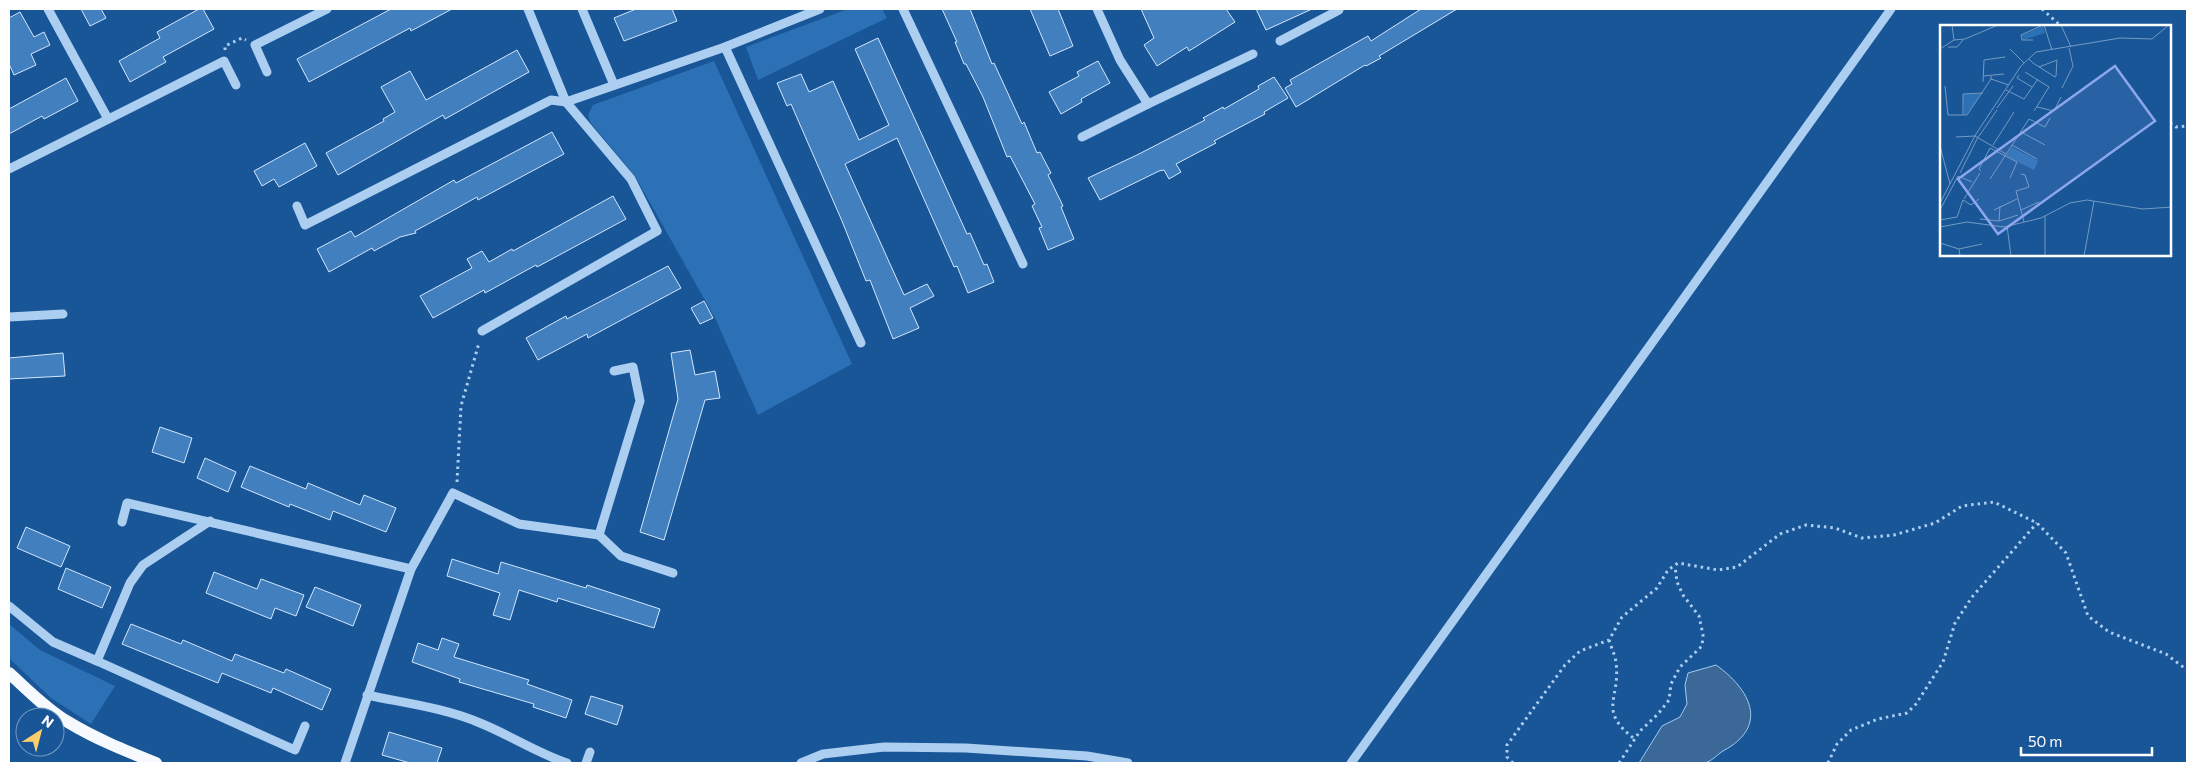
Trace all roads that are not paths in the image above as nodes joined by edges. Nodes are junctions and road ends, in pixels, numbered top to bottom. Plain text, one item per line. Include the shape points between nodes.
1 (48, 9) edge
2 (327, 9) edge
3 (528, 9) edge
4 (582, 9) edge
5 (820, 9) edge
6 (903, 9) edge
7 (1097, 9) edge
8 (1339, 9) edge
9 (1891, 9) edge
10 (1280, 41) dead end
11 (725, 47) junction
12 (1253, 54) dead end
13 (267, 72) dead end
14 (236, 85) dead end
15 (614, 85) junction
16 (566, 102) junction
17 (1148, 104) junction
18 (108, 118) junction
19 (1082, 137) dead end
20 (9, 169) edge
21 (297, 206) dead end
22 (1023, 264) dead end
23 (63, 314) dead end
24 (9, 317) edge
25 (482, 331) road end
26 (861, 343) dead end
27 (614, 371) dead end
28 (210, 521) junction
29 (122, 522) dead end
30 (599, 535) junction
31 (411, 569) junction
32 (673, 573) dead end
33 (9, 606) edge
34 (97, 660) junction
35 (9, 673) edge
36 (367, 695) junction
37 (305, 726) dead end
38 (590, 752) dead end
39 (134, 759) edge
40 (156, 763) edge
41 (345, 763) edge
42 (567, 763) edge
43 (586, 763) edge
44 (801, 763) edge
45 (1128, 763) edge
46 (1351, 763) edge

1 - 18 street
2 - 13 street via 255,45
3 - 16 street
4 - 15 street
5 - 11 street
6 - 22 street
7 - 17 street via 1120,60
8 - 10 street
9 - 46 street
11 - 15 street
11 - 26 street
12 - 17 street
14 - 18 street via 224,60
15 - 16 street
16 - 21 street via 551,100 305,224
16 - 25 street via 631,179 657,231
17 - 19 street
18 - 20 street
23 - 24 street
27 - 30 street via 633,367 640,401
28 - 29 street via 127,504
28 - 31 street
28 - 34 street via 143,565 130,583
30 - 31 street via 519,524 453,493
30 - 32 street via 621,556
31 - 36 street
33 - 34 street via 53,642
34 - 37 street via 295,750
35 - 39 main road via 68,722
36 - 41 street
36 - 42 street via 479,722 546,756
38 - 43 street
39 - 40 main road
44 - 45 street via 822,754 884,747 966,748 1086,756

